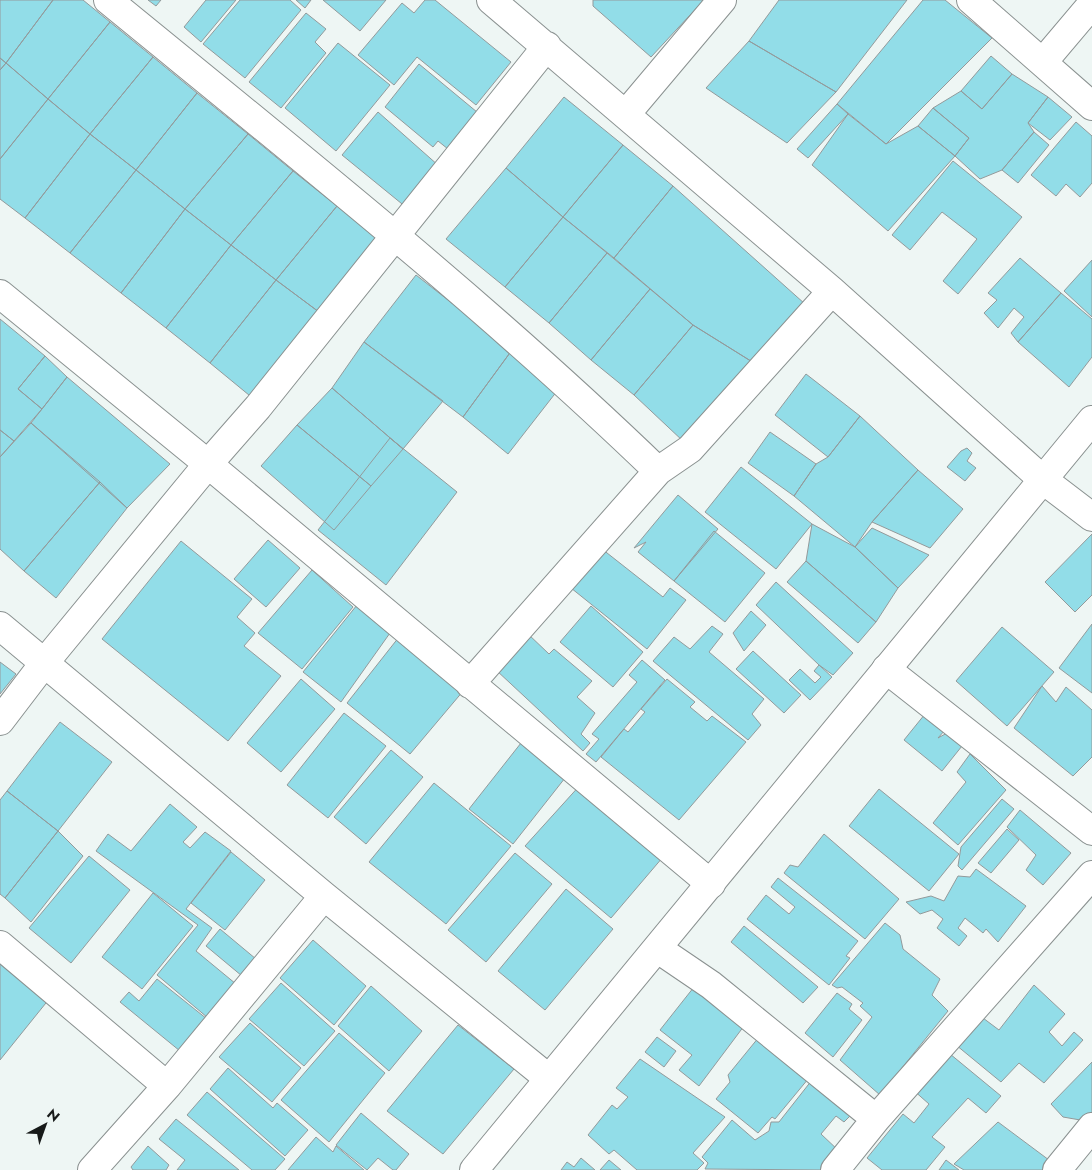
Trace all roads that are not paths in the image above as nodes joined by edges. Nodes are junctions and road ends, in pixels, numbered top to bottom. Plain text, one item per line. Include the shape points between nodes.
1 (108, 0) edge
2 (491, 0) edge
3 (722, 0) edge
4 (971, 0) edge
5 (1092, 4) edge
6 (546, 46) junction
7 (1043, 62) junction
8 (1092, 106) edge
9 (626, 114) junction
10 (394, 233) junction
11 (832, 291) junction
12 (0, 294) edge
13 (1092, 420) edge
14 (208, 464) junction
15 (658, 471) junction
16 (1042, 479) junction
17 (1092, 517) edge
18 (0, 626) edge
19 (45, 662) junction
20 (886, 668) junction
21 (470, 684) junction
22 (0, 721) edge
23 (1092, 832) edge
24 (1092, 875) edge
25 (711, 884) junction
26 (324, 896) junction
27 (0, 945) edge
28 (658, 949) junction
29 (548, 1078) junction
30 (167, 1086) junction
31 (876, 1119) junction
32 (1092, 1127) edge
33 (92, 1170) edge
34 (474, 1170) edge
35 (835, 1170) edge
36 (1057, 1170) edge

1 - 10 street
2 - 6 street
3 - 9 street
4 - 7 street
5 - 7 street
6 - 9 street
6 - 10 street
7 - 8 street
9 - 11 street
10 - 14 street via 258,407
10 - 15 street via 527,347
11 - 15 street via 690,449
11 - 16 street
12 - 14 street
13 - 16 street
14 - 19 street
14 - 21 street
15 - 21 street
16 - 17 street
16 - 20 street
18 - 19 street
19 - 22 street
19 - 26 street
20 - 23 street
20 - 25 street
21 - 25 street
24 - 31 street
25 - 28 street
26 - 29 street
26 - 30 street
27 - 30 street
28 - 29 street
28 - 31 street via 711,985
29 - 34 street
30 - 33 street
31 - 35 street
32 - 36 street

